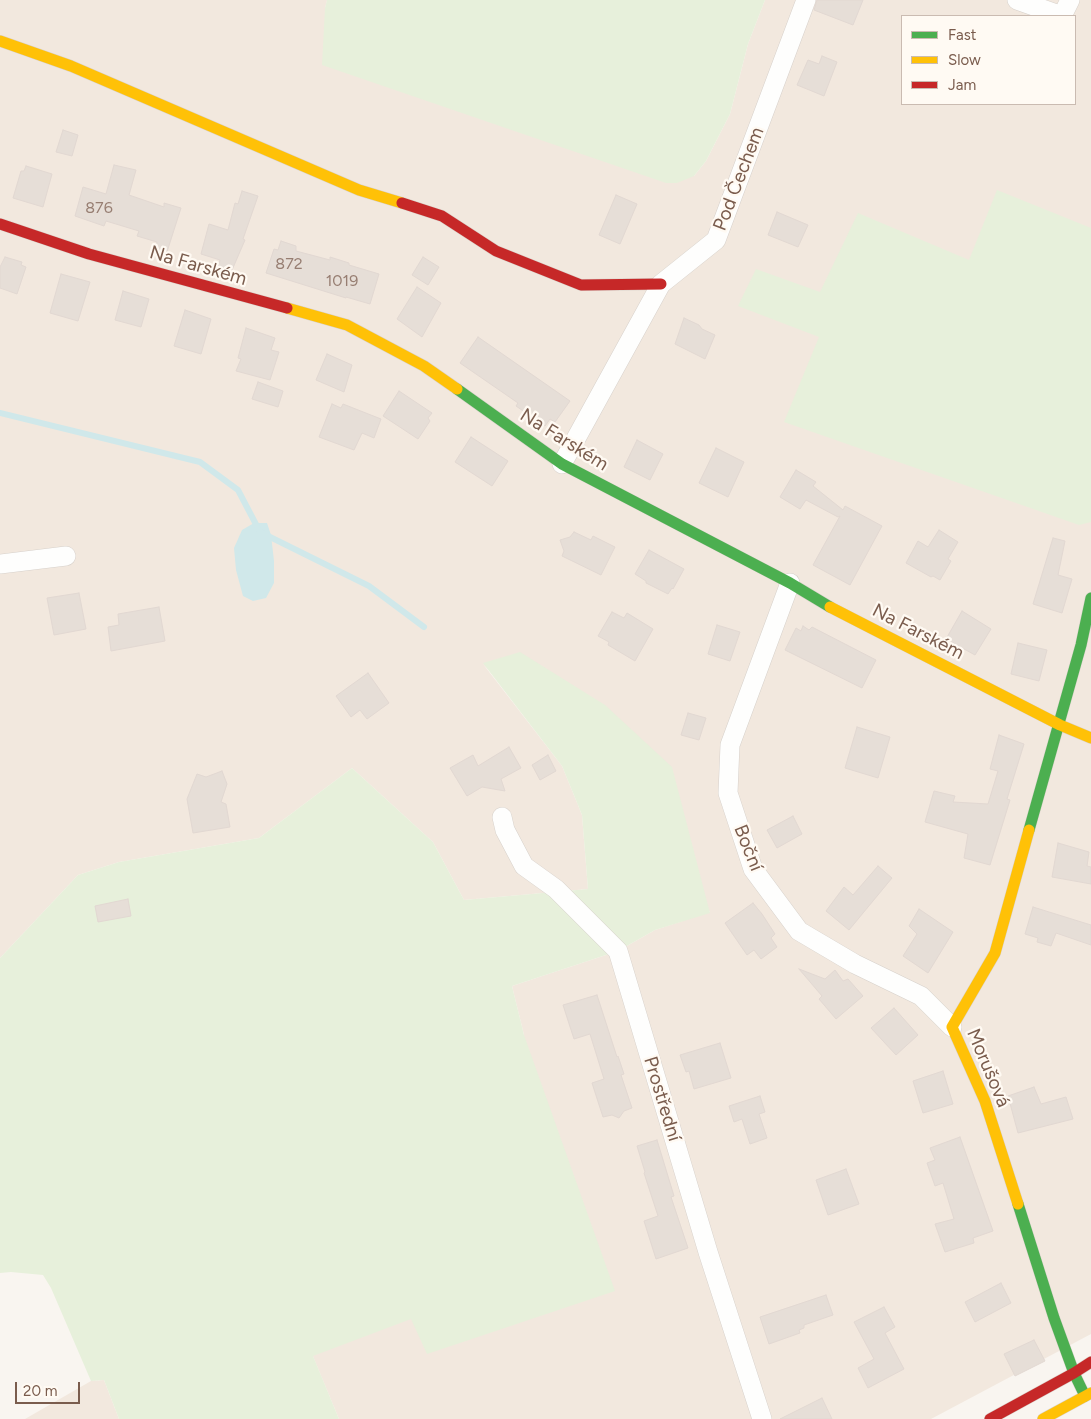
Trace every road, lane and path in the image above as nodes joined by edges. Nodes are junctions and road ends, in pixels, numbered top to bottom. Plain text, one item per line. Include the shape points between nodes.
1 (806, 0) edge
2 (1017, 0) edge
3 (1070, 0) edge
4 (1059, 15) edge
5 (1062, 15) edge
6 (0, 42) edge
7 (0, 224) edge
8 (661, 284) junction
9 (562, 464) junction
10 (66, 556) dead end
11 (0, 564) edge
12 (790, 583) junction
13 (1091, 598) edge
14 (1060, 725) junction
15 (1091, 738) edge
16 (502, 817) dead end
17 (952, 1027) junction
18 (1091, 1362) edge
19 (1074, 1373) junction
20 (1088, 1395) edge
21 (762, 1419) edge
22 (990, 1419) edge
23 (1044, 1419) edge

1 - 8 street, Pod Čechem via 716,240
2 - 4 street
3 - 5 street
6 - 8 street via 71,66 359,190 442,216 496,251 581,285
7 - 9 street, Na Farském via 89,254 347,325 424,366
8 - 9 street, Pod Čechem
9 - 12 street, Na Farském
10 - 11 street
12 - 14 street, Na Farském via 831,608
12 - 17 street, Boční via 730,745 728,794 753,870 799,931 855,964 921,996
13 - 14 street, Morušová
14 - 15 street, Na Farském
14 - 17 street, Morušová via 995,953
16 - 21 street, Prostřední via 505,830 524,866 556,888 618,951
17 - 19 street, Morušová via 985,1100
18 - 19 street
19 - 20 street, Morušová
19 - 22 street
20 - 23 street

